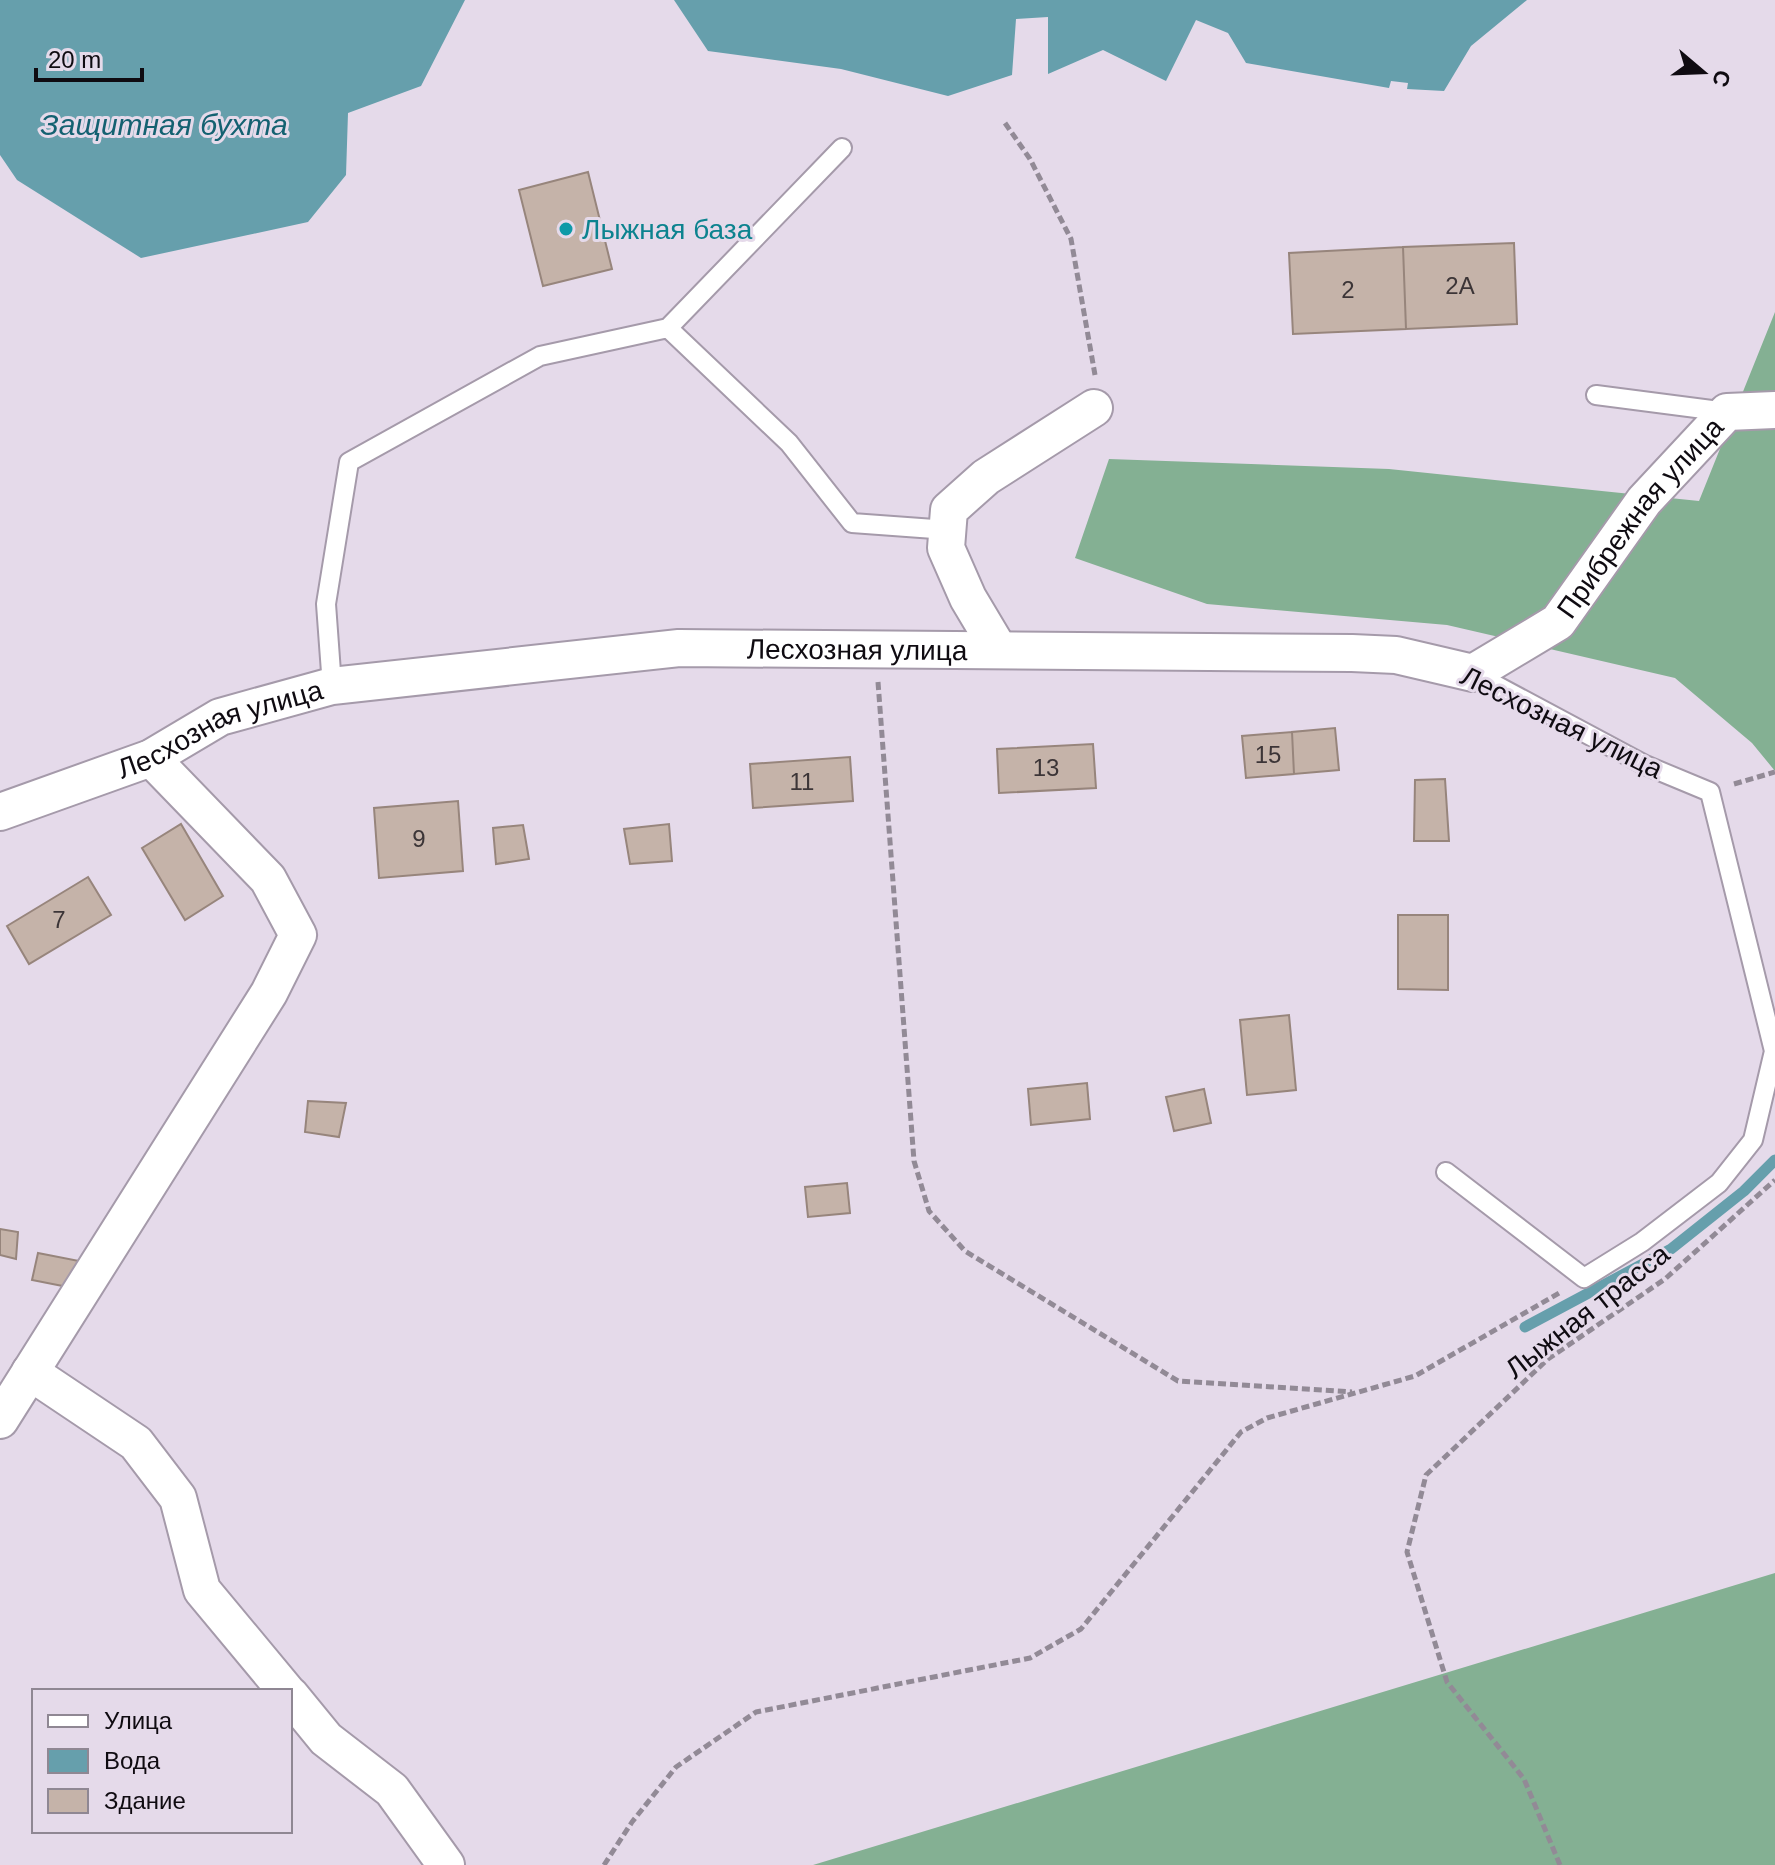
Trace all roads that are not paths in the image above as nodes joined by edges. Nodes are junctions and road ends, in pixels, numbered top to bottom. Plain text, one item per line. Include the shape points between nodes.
1 (842, 148) dead end
2 (668, 328) junction
3 (1596, 395) dead end
4 (1094, 408) road end
5 (1775, 410) edge
6 (1727, 412) junction
7 (948, 530) junction
8 (999, 650) junction
9 (1473, 673) junction
10 (332, 686) junction
11 (151, 758) junction
12 (0, 812) edge
13 (1446, 1172) dead end
14 (30, 1372) junction
15 (0, 1420) edge
16 (285, 1689) edge
17 (292, 1698) edge
18 (446, 1865) edge

1 - 2 lane
2 - 7 lane via 789,443 852,523
2 - 10 lane via 540,356 349,462 326,604
3 - 6 lane
4 - 7 street via 986,477 949,510
5 - 6 street, Прибрежная улица
6 - 9 street, Прибрежная улица via 1644,501 1558,622
7 - 8 street via 946,548
8 - 9 street, Лесхозная улица via 1396,655
8 - 10 street, Лесхозная улица via 679,648
9 - 13 lane, Лесхозная улица via 1645,765 1710,792 1774,1051 1753,1140 1719,1183 1584,1278
10 - 11 street, Лесхозная улица via 220,717
11 - 12 street, Лесхозная улица
11 - 14 street via 268,879 298,935 269,993
14 - 15 street
14 - 16 street via 136,1443 178,1498 202,1590
17 - 18 street via 326,1739 392,1790

